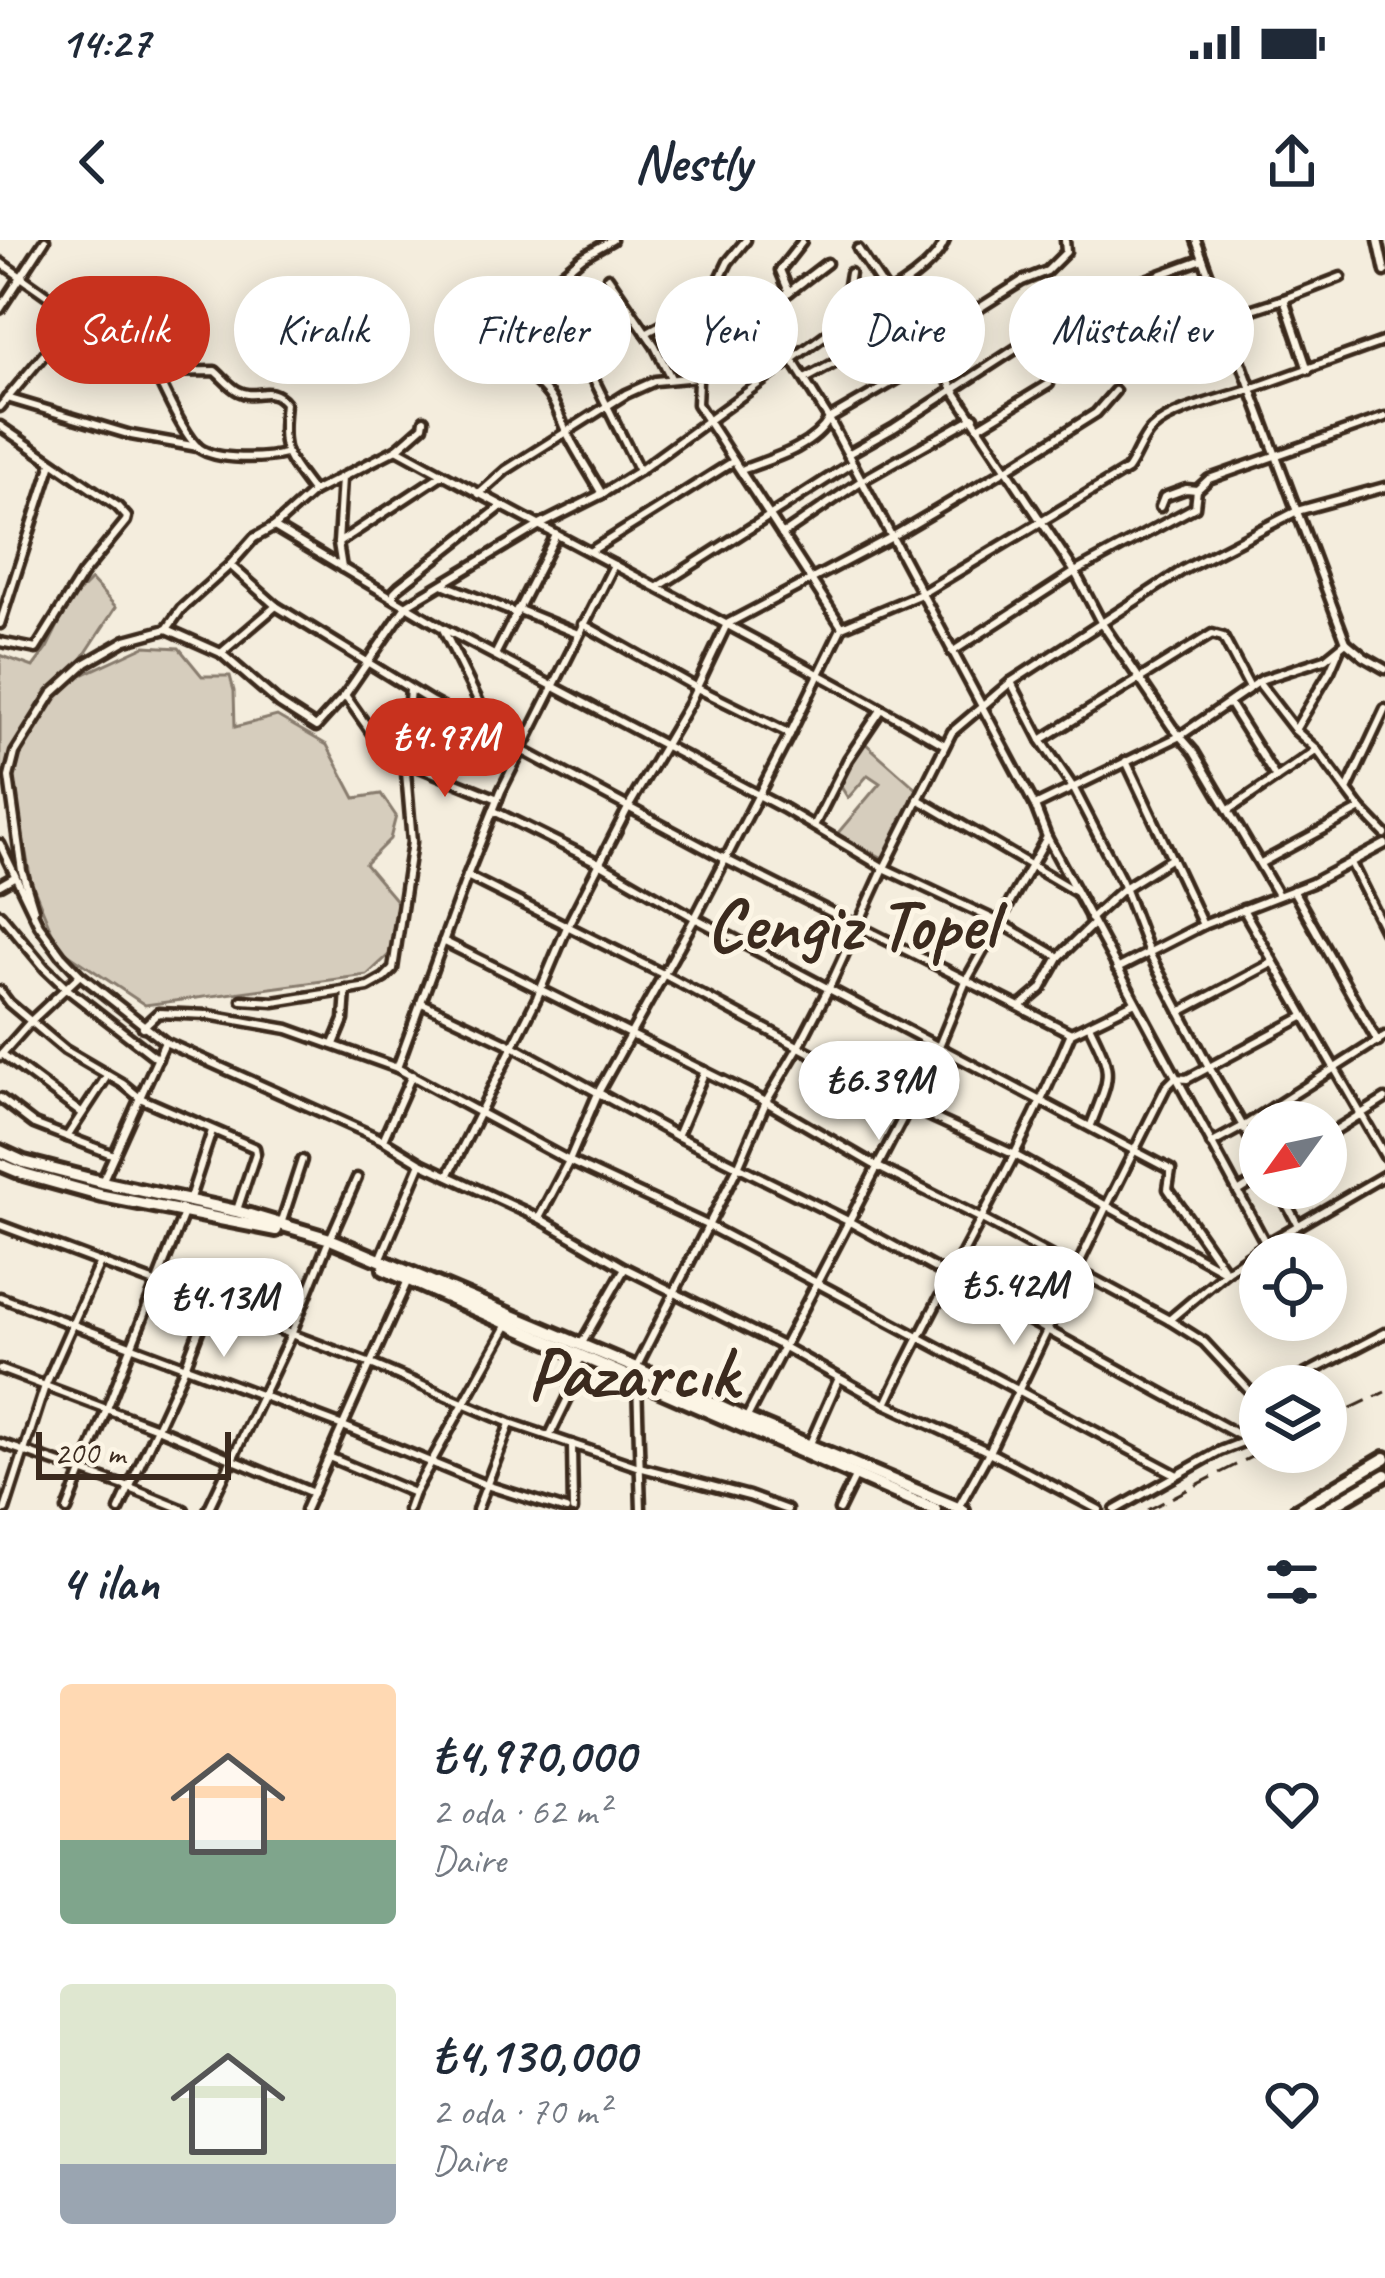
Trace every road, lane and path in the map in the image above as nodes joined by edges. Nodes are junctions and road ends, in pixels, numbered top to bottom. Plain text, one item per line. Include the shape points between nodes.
1 (45, 240) edge
2 (612, 240) edge
3 (746, 240) edge
4 (945, 240) edge
5 (1065, 240) edge
6 (1196, 240) edge
7 (1378, 240) edge
8 (802, 242) edge
9 (858, 248) dead end
10 (1203, 259) junction
11 (0, 262) edge
12 (827, 263) dead end
13 (1385, 272) edge
14 (850, 273) dead end
15 (721, 276) edge
16 (782, 276) edge
17 (850, 276) edge
18 (876, 276) edge
19 (911, 276) edge
20 (1209, 276) edge
21 (1341, 277) dead end
22 (21, 278) junction
23 (798, 285) edge
24 (36, 288) edge
25 (1284, 299) junction
26 (985, 305) edge
27 (0, 309) edge
28 (1254, 309) edge
29 (631, 310) edge
30 (655, 327) edge
31 (646, 332) junction
32 (822, 339) edge
33 (1385, 340) edge
34 (655, 349) edge
35 (798, 357) edge
36 (36, 364) edge
37 (798, 368) edge
38 (822, 370) edge
39 (1308, 370) junction
40 (210, 371) edge
41 (806, 379) junction
42 (655, 381) edge
43 (160, 384) edge
44 (596, 384) edge
45 (698, 384) edge
46 (759, 384) edge
47 (889, 384) edge
48 (950, 384) edge
49 (1048, 384) dead end
50 (1249, 384) edge
51 (953, 389) junction
52 (1251, 389) junction
53 (1115, 391) dead end
54 (7, 398) junction
55 (0, 407) edge
56 (608, 407) junction
57 (974, 417) junction
58 (1385, 417) edge
59 (707, 419) junction
60 (829, 419) junction
61 (424, 420) dead end
62 (0, 426) edge
63 (979, 427) junction
64 (566, 433) junction
65 (198, 447) junction
66 (398, 449) junction
67 (285, 454) junction
68 (848, 454) junction
69 (1277, 454) junction
70 (734, 461) junction
71 (52, 463) junction
72 (852, 464) junction
73 (1007, 469) junction
74 (741, 470) junction
75 (639, 471) junction
76 (443, 474) junction
77 (342, 478) junction
78 (861, 482) junction
79 (1385, 487) edge
80 (1197, 490) junction
81 (313, 492) junction
82 (602, 494) junction
83 (478, 495) junction
84 (502, 506) junction
85 (1160, 507) dead end
86 (1297, 511) junction
87 (769, 514) junction
88 (1042, 520) junction
89 (540, 525) junction
90 (274, 527) junction
91 (557, 534) junction
92 (782, 535) junction
93 (890, 538) junction
94 (338, 543) junction
95 (591, 551) junction
96 (614, 565) junction
97 (230, 566) junction
98 (342, 568) junction
99 (1075, 572) junction
100 (812, 579) junction
101 (443, 584) junction
102 (658, 587) junction
103 (921, 594) junction
104 (394, 598) junction
105 (406, 605) junction
106 (276, 606) junction
107 (516, 611) junction
108 (1101, 622) junction
109 (0, 623) edge
110 (583, 624) junction
111 (728, 624) junction
112 (842, 627) junction
113 (443, 628) junction
114 (167, 629) junction
115 (578, 634) junction
116 (0, 642) edge
117 (1343, 645) junction
118 (952, 652) junction
119 (221, 653) junction
120 (495, 655) junction
121 (369, 662) junction
122 (1385, 669) edge
123 (818, 674) junction
124 (1139, 677) junction
125 (1011, 682) junction
126 (1258, 682) junction
127 (554, 688) junction
128 (697, 688) junction
129 (1250, 688) junction
130 (410, 689) junction
131 (344, 695) junction
132 (1229, 703) junction
133 (981, 705) junction
134 (882, 708) junction
135 (1385, 709) edge
136 (1295, 730) junction
137 (495, 734) junction
138 (790, 734) junction
139 (1180, 736) junction
140 (1041, 740) junction
141 (663, 745) junction
142 (945, 745) junction
143 (404, 748) junction
144 (522, 750) junction
145 (1317, 750) junction
146 (407, 761) junction
147 (1126, 761) junction
148 (1276, 778) junction
149 (1348, 788) junction
150 (1074, 789) junction
151 (758, 795) junction
152 (498, 799) junction
153 (918, 800) junction
154 (629, 806) junction
155 (1035, 806) junction
156 (1361, 808) junction
157 (1229, 810) junction
158 (494, 811) junction
159 (814, 826) junction
160 (1385, 834) edge
161 (1047, 837) junction
162 (0, 844) edge
163 (1385, 844) edge
164 (1172, 858) junction
165 (725, 859) junction
166 (1261, 863) junction
167 (1351, 863) junction
168 (601, 864) junction
169 (1032, 866) junction
170 (884, 868) junction
171 (466, 876) junction
172 (14, 877) junction
173 (0, 885) edge
174 (1124, 888) junction
175 (1293, 890) junction
176 (1076, 892) junction
177 (1278, 895) junction
178 (1243, 909) junction
179 (0, 914) edge
180 (695, 918) junction
181 (1092, 921) junction
182 (998, 922) junction
183 (1203, 925) junction
184 (38, 926) junction
185 (856, 926) junction
186 (567, 927) junction
187 (1385, 932) edge
188 (443, 941) junction
189 (1149, 952) junction
190 (1059, 957) junction
191 (1273, 963) junction
192 (1117, 969) junction
193 (663, 974) junction
194 (80, 975) junction
195 (966, 981) junction
196 (66, 988) junction
197 (829, 988) junction
198 (540, 989) junction
199 (346, 990) junction
200 (0, 991) edge
201 (242, 1000) dead end
202 (1135, 1002) junction
203 (9, 1003) junction
204 (422, 1003) junction
205 (1020, 1007) junction
206 (0, 1012) edge
207 (1180, 1012) junction
208 (1303, 1017) junction
209 (32, 1020) junction
210 (1089, 1025) junction
211 (143, 1027) junction
212 (631, 1033) junction
213 (1071, 1033) junction
214 (1381, 1039) edge
215 (165, 1042) junction
216 (333, 1045) junction
217 (513, 1046) junction
218 (800, 1046) junction
219 (939, 1046) junction
220 (1, 1055) edge
221 (158, 1058) junction
222 (1209, 1067) junction
223 (397, 1068) junction
224 (1334, 1070) junction
225 (705, 1071) junction
226 (412, 1075) junction
227 (107, 1076) junction
228 (1175, 1078) junction
229 (599, 1091) junction
230 (0, 1098) edge
231 (140, 1098) junction
232 (1042, 1100) junction
233 (1385, 1100) edge
234 (1284, 1101) edge
235 (766, 1102) junction
236 (909, 1106) junction
237 (481, 1112) junction
238 (81, 1113) junction
239 (1361, 1114) junction
240 (1239, 1118) edge
241 (1347, 1123) edge
242 (1091, 1125) junction
243 (1239, 1129) edge
244 (212, 1131) junction
245 (677, 1136) junction
246 (67, 1137) junction
247 (383, 1141) junction
248 (1211, 1144) junction
249 (1136, 1150) junction
250 (0, 1151) edge
251 (1013, 1154) junction
252 (115, 1155) junction
253 (1385, 1156) edge
254 (302, 1160) dead end
255 (569, 1161) junction
256 (421, 1163) junction
257 (0, 1164) edge
258 (738, 1167) junction
259 (878, 1167) junction
260 (449, 1174) junction
261 (1385, 1175) edge
262 (357, 1178) dead end
263 (102, 1182) junction
264 (1237, 1192) joint
265 (186, 1207) junction
266 (1106, 1207) junction
267 (1289, 1209) edge
268 (236, 1211) junction
269 (539, 1219) junction
270 (982, 1219) junction
271 (848, 1221) junction
272 (281, 1224) junction
273 (707, 1225) junction
274 (0, 1226) edge
275 (1298, 1226) junction
276 (1260, 1233) edge
277 (1286, 1233) edge
278 (329, 1242) junction
279 (380, 1260) junction
280 (100, 1262) junction
281 (1239, 1263) edge
282 (626, 1268) junction
283 (1074, 1271) junction
284 (1226, 1272) junction
285 (951, 1278) junction
286 (408, 1280) junction
287 (156, 1282) junction
288 (817, 1283) junction
289 (675, 1292) junction
290 (0, 1297) edge
291 (210, 1302) junction
292 (1169, 1320) junction
293 (71, 1324) junction
294 (507, 1326) junction
295 (1045, 1331) junction
296 (1385, 1333) edge
297 (291, 1335) junction
298 (918, 1336) junction
299 (133, 1347) junction
300 (784, 1347) junction
301 (581, 1350) junction
302 (371, 1364) junction
303 (1323, 1365) edge
304 (185, 1367) junction
305 (0, 1369) edge
306 (636, 1375) junction
307 (838, 1378) junction
308 (1239, 1378) edge
309 (45, 1386) junction
310 (1018, 1388) junction
311 (262, 1396) junction
312 (886, 1404) junction
313 (466, 1405) junction
314 (108, 1409) junction
315 (746, 1420) junction
316 (510, 1423) junction
317 (343, 1426) junction
318 (157, 1427) junction
319 (1239, 1434) edge
320 (550, 1435) junction
321 (0, 1443) edge
322 (572, 1444) junction
323 (1239, 1444) edge
324 (809, 1446) junction
325 (22, 1451) junction
326 (989, 1452) junction
327 (329, 1457) junction
328 (232, 1458) junction
329 (1385, 1458) edge
330 (433, 1462) junction
331 (639, 1467) junction
332 (82, 1472) junction
333 (856, 1475) junction
334 (1177, 1475) junction
335 (1385, 1475) edge
336 (486, 1484) junction
337 (130, 1488) junction
338 (313, 1492) junction
339 (414, 1493) junction
340 (410, 1508) edge
341 (960, 1509) edge
342 (5, 1510) edge
343 (67, 1510) edge
344 (119, 1510) edge
345 (184, 1510) edge
346 (208, 1510) edge
347 (305, 1510) edge
348 (421, 1510) edge
349 (477, 1510) edge
350 (570, 1510) edge
351 (641, 1510) edge
352 (787, 1510) edge
353 (839, 1510) edge
354 (935, 1510) edge
355 (1099, 1510) edge
356 (1115, 1510) edge
357 (1297, 1510) edge
358 (1325, 1510) edge

1 - 22 street
2 - 64 street via 493,325 512,360 551,396
3 - 15 street
4 - 19 street
5 - 26 street via 1066,252 1046,271
6 - 10 street
7 - 13 street
8 - 16 street
9 - 18 street
10 - 20 street
10 - 51 street via 1091,300
11 - 22 street
12 - 23 street
14 - 17 street
21 - 25 street
22 - 24 street
22 - 27 street
25 - 28 street
25 - 39 street
29 - 31 street
30 - 31 street
31 - 34 street
32 - 35 street
33 - 39 street
36 - 54 street
37 - 41 street
38 - 41 street
39 - 52 street
40 - 67 street via 246,394 279,396
41 - 60 street
42 - 56 street
43 - 65 street
44 - 56 street
45 - 59 street
46 - 59 street
47 - 60 street
48 - 51 street
49 - 63 street
50 - 52 street
51 - 57 street
51 - 68 street
52 - 69 street
52 - 88 street via 1154,427 1127,470
53 - 73 street via 1096,413
54 - 55 street
54 - 65 street
56 - 64 street
56 - 75 street
57 - 63 street
57 - 78 street
58 - 69 street
59 - 70 street
59 - 75 street
60 - 68 street
60 - 74 street via 782,455
61 - 66 street
62 - 71 street
63 - 73 street
64 - 82 street
64 - 83 street
65 - 67 street via 247,458
66 - 76 street
66 - 77 street
67 - 81 street
68 - 72 street
69 - 80 street
69 - 86 street
70 - 74 street
70 - 95 street
71 - 109 street
71 - 116 street via 117,506 126,521 36,649
72 - 78 street
72 - 87 street
73 - 88 street
73 - 93 street
74 - 87 street
75 - 82 street
76 - 83 street
76 - 94 street
77 - 81 street
77 - 94 street
78 - 92 street
78 - 93 street
79 - 86 street
80 - 85 street via 1164,497
80 - 99 street via 1195,507
81 - 90 street
82 - 89 street
83 - 84 street
84 - 89 street
84 - 104 street
86 - 108 street
86 - 117 street
87 - 92 street
87 - 102 street
88 - 99 street
88 - 103 street
89 - 91 street
89 - 101 street
90 - 97 street
90 - 98 street
91 - 95 street
91 - 107 street
92 - 100 street
93 - 100 street
93 - 103 street
94 - 98 street
95 - 96 street
96 - 102 street
96 - 110 street
97 - 106 street
97 - 114 street
98 - 104 street
99 - 108 street
99 - 118 street
100 - 111 street
100 - 112 street
101 - 105 street
101 - 107 street
102 - 111 street
103 - 112 street
103 - 118 street
104 - 105 street
105 - 113 street
105 - 121 street
106 - 119 street
106 - 121 street
107 - 115 street
107 - 120 street
108 - 124 street
108 - 125 street
110 - 115 street
110 - 128 street
111 - 123 street
111 - 128 street
112 - 123 street
113 - 120 street
113 - 137 street
114 - 119 street
114 - 184 street via 86,663 52,694 15,753 9,777
115 - 127 street
117 - 122 street
117 - 126 street
117 - 136 street
118 - 133 street
119 - 131 street via 316,727
120 - 127 street
121 - 130 street
121 - 131 street
123 - 134 street
123 - 138 street
124 - 129 street via 1216,634
124 - 139 street
124 - 140 street
125 - 133 street
125 - 140 street
126 - 129 street
126 - 136 street
127 - 141 street
127 - 144 street
128 - 138 street
128 - 141 street
129 - 132 street
130 - 137 street
130 - 143 street
131 - 143 street via 383,748
132 - 139 street
132 - 148 street
133 - 142 street
133 - 155 street
134 - 142 street
134 - 159 street
135 - 149 street
136 - 145 street
137 - 144 street
138 - 151 street
139 - 147 street
139 - 157 street
140 - 150 street
141 - 151 street
141 - 154 street
142 - 153 street
143 - 146 street
144 - 152 street
144 - 154 street
145 - 148 street
145 - 149 street
146 - 152 street
146 - 199 street via 412,842 393,969 368,987
147 - 150 street
147 - 164 street
148 - 157 street
149 - 156 street
150 - 155 street
150 - 174 street
151 - 159 street
151 - 165 street
152 - 158 street
153 - 169 street
153 - 170 street
154 - 165 street
154 - 168 street
155 - 161 street
156 - 160 street
156 - 166 street
157 - 166 street
158 - 168 street
158 - 171 street
159 - 170 street
161 - 169 street
161 - 176 street
162 - 172 street
163 - 167 street
164 - 174 street
164 - 183 street
165 - 180 street
165 - 185 street
166 - 177 street
167 - 175 street
167 - 187 street
168 - 180 street
168 - 186 street
169 - 176 street
169 - 182 street
170 - 182 street
170 - 185 street
171 - 186 street
171 - 188 street
172 - 173 street
172 - 184 street
174 - 181 street
174 - 189 street
175 - 177 street
175 - 214 street
176 - 181 street
177 - 178 street
178 - 183 street
178 - 191 street
179 - 196 street
180 - 193 street
180 - 197 street
181 - 190 street
181 - 192 street
182 - 190 street
182 - 195 street
183 - 189 street
184 - 194 street
185 - 195 street
185 - 197 street
186 - 193 street
186 - 198 street
188 - 198 street
188 - 204 street
189 - 192 street
189 - 207 street
190 - 205 street
191 - 207 street
191 - 208 street
192 - 202 street
193 - 212 street
193 - 218 street
194 - 196 street
194 - 211 street
195 - 205 street
195 - 219 street
196 - 209 street
196 - 221 street
197 - 218 street
197 - 219 street
198 - 212 street
198 - 217 street
199 - 201 street
199 - 216 street
200 - 203 street
202 - 210 street
202 - 228 street
203 - 206 street
203 - 209 street
204 - 217 street
204 - 223 street
205 - 213 street
207 - 222 street
208 - 222 street
208 - 224 street
209 - 220 street
209 - 227 street
210 - 213 street
210 - 242 street via 1109,1077
211 - 215 street
211 - 216 street via 158,1013 208,1016
212 - 225 street
212 - 229 street
213 - 232 street
214 - 224 street
215 - 221 street
215 - 247 street
216 - 223 street
217 - 229 street
217 - 237 street
218 - 235 street
218 - 236 street
219 - 232 street
219 - 236 street
220 - 238 street
221 - 231 street
222 - 228 street
222 - 240 street
223 - 226 street
224 - 234 street
224 - 239 street
225 - 235 street
225 - 245 street
226 - 237 street
226 - 247 street
227 - 231 street
227 - 238 street
228 - 248 street
228 - 249 street
229 - 245 street
229 - 255 street
230 - 246 street
231 - 244 street
231 - 252 street
232 - 242 street
232 - 251 street
233 - 239 street
235 - 258 street
235 - 259 street
236 - 251 street
236 - 259 street
237 - 255 street
237 - 260 street
238 - 246 street
239 - 241 street
239 - 253 street
242 - 249 street
243 - 248 street
244 - 265 street
244 - 268 street via 256,1153
245 - 258 street
246 - 252 street
247 - 256 street
248 - 264 street
249 - 266 street
249 - 284 street via 1171,1169 1168,1189
250 - 263 highway
251 - 266 street
251 - 270 street
252 - 263 street
254 - 272 street
255 - 269 street
255 - 273 street
256 - 260 street
256 - 279 street
257 - 265 highway via 103,1196
258 - 271 street
258 - 273 street
259 - 270 street
259 - 271 street
260 - 269 street
261 - 275 street
262 - 278 street
263 - 265 highway
264 - 276 street
265 - 268 highway
265 - 278 highway
265 - 287 street
266 - 283 street
266 - 284 street
267 - 275 street
268 - 272 highway
269 - 282 street
270 - 283 street
270 - 285 street
271 - 285 street
271 - 288 street
272 - 278 highway
273 - 288 street
273 - 289 street
274 - 280 street
275 - 277 street
278 - 279 highway
278 - 286 highway
278 - 297 street
279 - 301 highway
280 - 287 street
280 - 293 street
281 - 284 street
282 - 289 street
282 - 301 street
283 - 292 street
283 - 295 street
284 - 292 street
285 - 295 street
285 - 298 street
286 - 294 highway
286 - 302 street
287 - 291 street
287 - 299 street
288 - 298 street
288 - 300 street
289 - 300 street
289 - 306 street
290 - 293 street
291 - 297 street
291 - 304 street
292 - 308 street
293 - 299 street
293 - 309 street
294 - 301 highway
294 - 313 street
295 - 310 street
295 - 319 street
296 - 303 street
297 - 302 street
297 - 311 street
298 - 310 street
298 - 312 street
299 - 304 street
299 - 314 street
300 - 307 street
300 - 315 street
301 - 306 highway
301 - 320 street
302 - 313 street
302 - 317 street
304 - 311 street
304 - 318 street
305 - 309 street
306 - 315 highway
306 - 331 street
306 - 333 highway
307 - 312 street
307 - 324 street
309 - 314 street
309 - 325 street
310 - 326 street
310 - 334 street
311 - 317 street
311 - 328 street
312 - 326 street
313 - 316 street
313 - 330 street
314 - 318 street
314 - 332 street
315 - 324 highway
316 - 320 street
316 - 336 street
317 - 327 street
317 - 330 street
318 - 328 street
318 - 337 street
320 - 322 street
321 - 325 street
322 - 331 street
322 - 350 street
323 - 334 street
324 - 341 highway
325 - 332 street
325 - 342 street
326 - 341 street
326 - 355 street
327 - 338 street
327 - 339 street
328 - 338 street
328 - 346 street
329 - 357 highway
330 - 336 street
330 - 339 street
331 - 351 street
331 - 352 street
332 - 337 street
332 - 343 street
333 - 353 street
333 - 354 highway
334 - 356 street
335 - 358 highway
336 - 349 street
336 - 350 street
337 - 344 street
337 - 345 street
338 - 347 street
339 - 340 street
340 - 348 street

